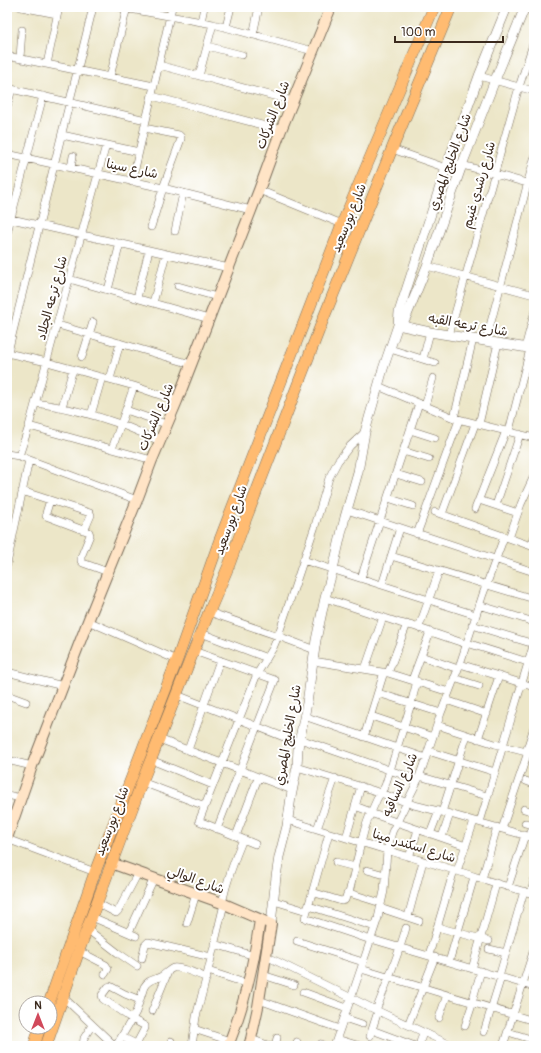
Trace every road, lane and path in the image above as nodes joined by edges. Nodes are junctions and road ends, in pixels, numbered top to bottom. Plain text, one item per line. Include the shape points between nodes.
1 (21, 7) edge
2 (93, 7) edge
3 (124, 7) edge
4 (172, 7) edge
5 (204, 7) edge
6 (231, 7) edge
7 (259, 7) edge
8 (331, 7) edge
9 (434, 7) edge
10 (450, 7) edge
11 (507, 7) edge
12 (525, 7) edge
13 (58, 11) edge
14 (170, 16) junction
15 (201, 22) junction
16 (213, 24) junction
17 (226, 28) junction
18 (22, 30) dead end
19 (253, 35) junction
20 (534, 41) edge
21 (207, 46) junction
22 (312, 51) junction
23 (242, 55) dead end
24 (7, 56) edge
25 (20, 58) junction
26 (47, 64) junction
27 (159, 65) junction
28 (78, 70) junction
29 (199, 76) junction
30 (479, 76) junction
31 (110, 77) junction
32 (495, 80) junction
33 (154, 86) junction
34 (520, 87) junction
35 (9, 88) edge
36 (534, 91) edge
37 (43, 96) junction
38 (152, 96) junction
39 (292, 101) junction
40 (70, 102) junction
41 (7, 107) edge
42 (146, 120) junction
43 (144, 128) junction
44 (280, 130) junction
45 (62, 135) junction
46 (106, 145) junction
47 (392, 148) junction
48 (138, 152) junction
49 (7, 154) edge
50 (73, 156) dead end
51 (27, 158) junction
52 (534, 159) edge
53 (447, 164) junction
54 (55, 165) junction
55 (462, 165) junction
56 (71, 168) junction
57 (98, 174) junction
58 (494, 174) junction
59 (132, 182) junction
60 (531, 184) edge
61 (163, 188) junction
62 (259, 190) junction
63 (183, 193) junction
64 (251, 210) junction
65 (9, 218) edge
66 (342, 224) junction
67 (40, 225) junction
68 (151, 227) dead end
69 (175, 231) dead end
70 (7, 233) edge
71 (81, 235) junction
72 (120, 243) junction
73 (149, 250) junction
74 (166, 254) junction
75 (427, 266) junction
76 (229, 268) junction
77 (466, 277) junction
78 (69, 279) junction
79 (178, 286) dead end
80 (500, 286) junction
81 (108, 290) junction
82 (534, 295) edge
83 (217, 297) junction
84 (137, 298) junction
85 (153, 303) junction
86 (534, 314) edge
87 (209, 319) junction
88 (93, 322) dead end
89 (58, 325) junction
90 (398, 325) junction
91 (430, 332) junction
92 (89, 334) junction
93 (449, 335) junction
94 (473, 339) junction
95 (486, 341) junction
96 (120, 343) junction
97 (498, 343) junction
98 (390, 349) junction
99 (530, 349) edge
100 (7, 354) edge
101 (82, 357) dead end
102 (423, 359) junction
103 (47, 362) junction
104 (435, 362) dead end
105 (191, 364) junction
106 (73, 369) junction
107 (102, 376) junction
108 (433, 378) dead end
109 (110, 379) junction
110 (134, 386) junction
111 (378, 386) junction
112 (177, 401) junction
113 (36, 403) junction
114 (422, 405) junction
115 (62, 407) junction
116 (126, 410) junction
117 (91, 415) junction
118 (456, 419) junction
119 (121, 424) junction
120 (166, 424) junction
121 (477, 424) junction
122 (29, 426) junction
123 (410, 430) junction
124 (507, 431) junction
125 (365, 432) junction
126 (520, 434) junction
127 (435, 438) dead end
128 (534, 438) edge
129 (160, 441) junction
130 (112, 449) junction
131 (403, 451) junction
132 (7, 454) edge
133 (19, 456) junction
134 (429, 459) dead end
135 (29, 460) junction
136 (152, 460) junction
137 (396, 474) junction
138 (534, 476) edge
139 (422, 482) dead end
140 (22, 491) junction
141 (388, 498) junction
142 (50, 500) junction
143 (137, 500) junction
144 (479, 500) junction
145 (413, 506) dead end
146 (496, 506) junction
147 (475, 509) dead end
148 (347, 510) junction
149 (518, 513) junction
150 (7, 518) edge
151 (16, 519) junction
152 (380, 521) junction
153 (400, 528) junction
154 (84, 530) junction
155 (417, 534) junction
156 (506, 537) junction
157 (534, 538) edge
158 (10, 541) edge
159 (219, 542) junction
160 (237, 544) junction
161 (532, 547) edge
162 (391, 556) junction
163 (496, 559) junction
164 (303, 560) junction
165 (7, 564) edge
166 (211, 564) junction
167 (230, 566) junction
168 (333, 569) junction
169 (439, 571) junction
170 (108, 572) junction
171 (534, 572) edge
172 (361, 578) junction
173 (382, 585) junction
174 (486, 586) junction
175 (325, 598) junction
176 (534, 599) edge
177 (428, 600) junction
178 (479, 605) junction
179 (210, 612) junction
180 (476, 615) junction
181 (383, 617) junction
182 (88, 621) junction
183 (534, 622) edge
184 (407, 624) junction
185 (472, 626) junction
186 (419, 628) junction
187 (430, 632) junction
188 (201, 633) junction
189 (278, 636) junction
190 (467, 644) junction
191 (534, 644) edge
192 (315, 650) junction
193 (194, 651) junction
194 (421, 656) junction
195 (267, 658) junction
196 (177, 660) junction
197 (220, 660) junction
198 (313, 661) junction
199 (531, 663) edge
200 (459, 667) junction
201 (365, 670) junction
202 (7, 672) edge
203 (386, 673) junction
204 (258, 674) junction
205 (499, 676) junction
206 (454, 678) junction
207 (414, 680) junction
208 (522, 683) junction
209 (63, 686) junction
210 (479, 686) dead end
211 (534, 687) edge
212 (449, 692) junction
213 (378, 693) junction
214 (7, 695) edge
215 (177, 695) junction
216 (446, 700) junction
217 (26, 702) dead end
218 (411, 704) junction
219 (204, 706) junction
220 (441, 713) junction
221 (487, 714) junction
222 (304, 716) junction
223 (371, 716) junction
224 (239, 720) junction
225 (437, 725) junction
226 (257, 726) junction
227 (403, 727) junction
228 (534, 727) edge
229 (467, 735) junction
230 (433, 736) junction
231 (364, 737) junction
232 (159, 739) junction
233 (478, 739) junction
234 (299, 741) junction
235 (503, 746) junction
236 (397, 748) junction
237 (188, 750) junction
238 (530, 753) edge
239 (427, 755) junction
240 (7, 760) edge
241 (151, 760) junction
242 (459, 761) junction
243 (222, 763) junction
244 (32, 766) junction
245 (297, 767) junction
246 (390, 770) junction
247 (240, 771) junction
248 (495, 772) junction
249 (258, 778) junction
250 (335, 778) junction
251 (418, 778) junction
252 (526, 781) dead end
253 (142, 782) junction
254 (534, 784) edge
255 (213, 785) junction
256 (451, 785) junction
257 (361, 786) junction
258 (292, 790) junction
259 (381, 793) junction
260 (7, 795) edge
261 (487, 796) junction
262 (21, 798) junction
263 (406, 802) junction
264 (205, 806) junction
265 (355, 806) junction
266 (524, 809) dead end
267 (444, 812) junction
268 (534, 812) edge
269 (371, 813) junction
270 (288, 820) junction
271 (477, 821) junction
272 (397, 822) junction
273 (525, 823) dead end
274 (534, 825) edge
275 (500, 828) junction
276 (217, 829) junction
277 (317, 829) junction
278 (418, 830) junction
279 (329, 833) junction
280 (430, 834) junction
281 (530, 836) edge
282 (442, 837) junction
283 (7, 838) edge
284 (240, 838) junction
285 (346, 838) junction
286 (361, 843) junction
287 (255, 844) dead end
288 (466, 846) junction
289 (387, 851) junction
290 (409, 857) junction
291 (423, 861) junction
292 (336, 862) dead end
293 (111, 863) junction
294 (355, 867) junction
295 (367, 870) dead end
296 (456, 871) junction
297 (95, 872) junction
298 (138, 873) junction
299 (385, 875) junction
300 (474, 877) junction
301 (154, 878) junction
302 (482, 879) junction
303 (534, 881) edge
304 (496, 884) junction
305 (508, 887) junction
306 (312, 892) junction
307 (349, 893) junction
308 (530, 893) edge
309 (196, 894) junction
310 (274, 900) junction
311 (96, 903) junction
312 (223, 903) junction
313 (380, 906) junction
314 (308, 908) junction
315 (92, 917) junction
316 (408, 917) junction
317 (260, 920) junction
318 (419, 921) dead end
319 (187, 923) dead end
320 (271, 924) junction
321 (375, 927) junction
322 (437, 927) junction
323 (131, 928) dead end
324 (406, 928) dead end
325 (87, 929) junction
326 (458, 933) junction
327 (136, 936) dead end
328 (371, 939) junction
329 (481, 939) junction
330 (297, 941) dead end
331 (214, 944) junction
332 (401, 947) junction
333 (534, 948) edge
334 (79, 951) junction
335 (506, 953) junction
336 (255, 956) junction
337 (266, 956) junction
338 (432, 956) junction
339 (211, 957) junction
340 (142, 958) dead end
341 (450, 962) junction
342 (362, 965) junction
343 (137, 966) dead end
344 (472, 969) junction
345 (481, 971) junction
346 (168, 972) junction
347 (105, 974) dead end
348 (263, 974) junction
349 (207, 975) junction
350 (390, 977) junction
351 (500, 977) junction
352 (248, 984) junction
353 (523, 984) junction
354 (294, 985) dead end
355 (534, 987) edge
356 (424, 988) junction
357 (303, 992) dead end
358 (52, 995) edge
359 (447, 995) junction
360 (63, 997) junction
361 (351, 998) junction
362 (140, 1000) junction
363 (259, 1000) junction
364 (472, 1002) junction
365 (348, 1008) junction
366 (492, 1008) junction
367 (152, 1011) dead end
368 (377, 1011) junction
369 (513, 1015) junction
370 (344, 1018) junction
371 (440, 1018) dead end
372 (132, 1019) junction
373 (534, 1021) edge
374 (362, 1024) dead end
375 (92, 1025) junction
376 (408, 1025) junction
377 (465, 1026) dead end
378 (194, 1029) junction
379 (340, 1029) junction
380 (423, 1032) junction
381 (484, 1032) dead end
382 (508, 1032) junction
383 (37, 1035) edge
384 (122, 1036) junction
385 (278, 1038) dead end
386 (337, 1039) junction
387 (534, 1040) edge
388 (229, 1043) edge
389 (250, 1043) edge
390 (34, 1046) edge
391 (46, 1046) edge
392 (82, 1046) edge
393 (116, 1046) edge
394 (192, 1046) edge
395 (270, 1046) edge
396 (275, 1046) edge
397 (334, 1046) edge
398 (360, 1046) edge
399 (416, 1046) edge
400 (419, 1046) edge
401 (453, 1046) edge
402 (503, 1046) edge

1 - 13 street
2 - 28 street
3 - 14 street
3 - 31 street
4 - 14 street
5 - 15 street
6 - 17 street
7 - 19 street
8 - 22 main road, شارع الشركات
9 - 66 main road, شارع بورسعيد
10 - 47 main road, شارع بورسعيد
11 - 30 street, شارع الخليج المصري
12 - 32 street, شارع الخليج المصري
13 - 26 street
14 - 15 street
14 - 27 street
15 - 16 street
16 - 17 street
16 - 21 street
17 - 19 street
18 - 25 street
19 - 22 street
20 - 34 street, شارع رشدي غنيم
21 - 23 street
21 - 29 street
22 - 39 main road, شارع الشركات
24 - 25 street
25 - 26 street
26 - 28 street
27 - 29 street
27 - 33 street
28 - 31 street
28 - 40 street
29 - 39 street
30 - 32 street
30 - 53 street, شارع الخليج المصري
31 - 33 street
32 - 34 street
32 - 55 street, شارع الخليج المصري
33 - 38 street
34 - 36 street
34 - 58 street, شارع رشدي غنيم
35 - 37 street
35 - 41 street
37 - 40 street
37 - 51 street
38 - 42 street
38 - 44 street
39 - 44 main road, شارع الشركات
40 - 42 street
40 - 45 street
42 - 43 street
43 - 48 street
43 - 61 street via 181,137
44 - 62 main road, شارع الشركات
45 - 46 street
45 - 54 street
46 - 48 street
46 - 57 street, شارع ترعه الجلاد
47 - 53 street
47 - 160 main road, شارع بورسعيد
48 - 59 street
49 - 51 street, شارع سينا
50 - 56 street
51 - 54 street, شارع سينا
51 - 65 street
52 - 60 street
53 - 55 street
53 - 90 street, شارع الخليج المصري via 399,312
54 - 56 street, شارع سينا
54 - 67 street
55 - 58 street
55 - 75 street, شارع الخليج المصري
56 - 57 street, شارع سينا
57 - 59 street, شارع سينا
57 - 71 street, شارع ترعه الجلاد
58 - 60 street
58 - 77 street, شارع رشدي غنيم
59 - 61 street, شارع سينا
60 - 80 street
61 - 63 street, شارع سينا
61 - 68 street
62 - 64 main road, شارع الشركات
62 - 66 street
63 - 64 street, شارع سينا
63 - 69 street
64 - 76 main road, شارع الشركات
65 - 67 street
65 - 70 street
66 - 159 main road, شارع بورسعيد
67 - 71 street
67 - 100 street
71 - 72 street
71 - 78 street, شارع ترعه الجلاد
72 - 73 street
72 - 81 street
73 - 74 street
73 - 84 street
74 - 76 street
74 - 85 street
75 - 77 street
75 - 90 street, شارع الخليج المصري via 407,315
76 - 83 main road, شارع الشركات
77 - 80 street
77 - 93 street, شارع رشدي غنيم
78 - 81 street
78 - 89 street, شارع ترعه الجلاد
79 - 83 street
80 - 82 street
80 - 95 street
81 - 84 street
83 - 87 main road, شارع الشركات
84 - 85 street
85 - 87 street
86 - 99 street
87 - 105 main road, شارع الشركات
88 - 92 street
89 - 92 street
89 - 103 street, شارع ترعه الجلاد
90 - 91 street, شارع ترعه القبه
90 - 98 street, شارع الخليج المصري
91 - 93 street, شارع ترعه القبه
91 - 102 street
92 - 96 street
92 - 101 street
93 - 94 street, شارع ترعه القبه
94 - 95 street, شارع ترعه القبه
94 - 118 street
95 - 97 street, شارع ترعه القبه
96 - 105 street
96 - 109 street
97 - 99 street, شارع ترعه القبه
97 - 121 street
98 - 102 street
98 - 111 street, شارع الخليج المصري
99 - 124 street
100 - 103 street
102 - 104 street
103 - 106 street
103 - 113 street, شارع ترعه الجلاد
105 - 112 main road, شارع الشركات
106 - 107 street
106 - 115 street
107 - 109 street
107 - 117 street
108 - 114 street
109 - 110 street
110 - 112 street
110 - 116 street
111 - 114 street
111 - 125 street, شارع الخليج المصري
112 - 120 main road, شارع الشركات
113 - 115 street
113 - 122 street, شارع ترعه الجلاد
114 - 118 street
114 - 123 street
115 - 117 street
116 - 119 street
116 - 120 street
117 - 119 street
118 - 121 street
118 - 155 street
119 - 129 street
119 - 130 street
120 - 129 main road, شارع الشركات
121 - 124 street
121 - 156 street via 439,513
122 - 130 street
122 - 133 street, شارع ترعه الجلاد
123 - 127 street
123 - 131 street
124 - 126 street
124 - 144 street
125 - 148 street, شارع الخليج المصري via 358,472
125 - 164 street via 338,461 329,478
126 - 128 street
126 - 146 street
129 - 136 main road, شارع الشركات
130 - 136 street
131 - 134 street
131 - 137 street
132 - 133 street
133 - 135 street
135 - 140 street
135 - 143 street
136 - 143 main road, شارع الشركات
137 - 139 street
137 - 141 street
138 - 149 street, شارع الساقيه
140 - 142 street
140 - 151 street
141 - 145 street
141 - 152 street
142 - 154 street via 46,516
142 - 154 street via 91,514
143 - 170 main road, شارع الشركات
144 - 146 street
144 - 147 street
146 - 149 street
148 - 152 street
148 - 168 street, شارع الخليج المصري
149 - 156 street, شارع الساقيه
150 - 151 street
151 - 158 street
152 - 153 street
152 - 172 street
153 - 155 street
153 - 162 street
154 - 170 street via 90,534 81,561
155 - 163 street
156 - 161 street
156 - 163 street, شارع الساقيه
157 - 161 street
158 - 165 street
159 - 160 main road via 230,546
159 - 166 main road, شارع بورسعيد
160 - 167 main road, شارع بورسعيد
162 - 169 street
162 - 173 street
163 - 171 street
163 - 174 street, شارع الساقيه
164 - 168 street
164 - 189 street
166 - 167 main road via 223,562
166 - 196 main road, شارع بورسعيد
167 - 179 main road, شارع بورسعيد
168 - 172 street
168 - 175 street, شارع الخليج المصري
169 - 174 street
169 - 177 street
170 - 182 main road, شارع الشركات
172 - 173 street
173 - 177 street
174 - 176 street
174 - 178 street, شارع الساقيه
175 - 181 street
175 - 192 street, شارع الخليج المصري
177 - 180 street
177 - 186 street
178 - 180 street, شارع الساقيه
178 - 183 street
179 - 188 main road, شارع بورسعيد
179 - 189 street
180 - 185 street, شارع الساقيه
181 - 184 street
181 - 201 street
182 - 196 street
182 - 209 main road, شارع الشركات
184 - 186 street
184 - 203 street
185 - 190 street, شارع الساقيه
185 - 191 street
186 - 187 street
187 - 190 street
187 - 194 street
188 - 193 main road, شارع بورسعيد
188 - 195 street
189 - 192 street
189 - 195 street
190 - 199 street
190 - 200 street, شارع الساقيه
191 - 199 street
192 - 198 street, شارع الخليج المصري
193 - 197 street
193 - 215 main road, شارع بورسعيد
194 - 200 street
194 - 207 street
195 - 204 street
196 - 297 main road, شارع بورسعيد
197 - 204 street
197 - 219 street
198 - 201 street
198 - 222 street, شارع الخليج المصري
199 - 208 street
200 - 205 street
200 - 206 street, شارع الساقيه
201 - 203 street
202 - 209 street
203 - 207 street
203 - 213 street
204 - 224 street
204 - 226 street via 275,680
205 - 208 street
205 - 221 street
206 - 210 street
206 - 212 street, شارع الساقيه
207 - 212 street
207 - 218 street
208 - 211 street
208 - 235 street
209 - 244 main road, شارع الشركات
212 - 216 street, شارع الساقيه
213 - 218 street
213 - 223 street
214 - 217 street
215 - 219 street
215 - 232 main road, شارع بورسعيد
216 - 220 street, شارع الساقيه
216 - 221 street
218 - 220 street
218 - 227 street
219 - 224 street
219 - 237 street
220 - 225 street, شارع الساقيه
221 - 233 street
222 - 231 street
222 - 234 street, شارع الخليج المصري
223 - 227 street
223 - 231 street
224 - 226 street
224 - 243 street
225 - 229 street
225 - 230 street, شارع الساقيه
226 - 234 street
226 - 247 street
227 - 230 street
227 - 236 street
228 - 238 street
229 - 233 street
229 - 242 street
230 - 239 street, شارع الساقيه
231 - 236 street
232 - 237 street
232 - 241 main road, شارع بورسعيد
233 - 235 street
234 - 245 street, شارع الخليج المصري
234 - 246 street
235 - 238 street
235 - 248 street
236 - 239 street
236 - 246 street
237 - 243 street
238 - 275 street
239 - 242 street
239 - 251 street, شارع الساقيه
240 - 244 street
241 - 253 main road, شارع بورسعيد
241 - 255 street
242 - 248 street
242 - 256 street
243 - 247 street
243 - 255 street
244 - 262 main road, شارع الشركات
245 - 250 street
245 - 258 street, شارع الخليج المصري
246 - 251 street
246 - 259 street
247 - 249 street
247 - 276 street
248 - 261 street
249 - 258 street
249 - 284 street
250 - 257 street
250 - 277 street
251 - 256 street
251 - 263 street, شارع الساقيه
252 - 254 street
253 - 264 street
253 - 293 main road, شارع بورسعيد
255 - 264 street
256 - 261 street
256 - 267 street
257 - 259 street
257 - 265 street
258 - 270 street, شارع الخليج المصري
259 - 263 street
259 - 269 street
260 - 262 street
261 - 271 street
262 - 283 main road, شارع الشركات
263 - 267 street
263 - 272 street, شارع الساقيه
264 - 276 street via 199,822
265 - 269 street
265 - 285 street
266 - 268 street
267 - 271 street
267 - 280 street
267 - 282 street
269 - 272 street
269 - 286 street
270 - 277 street, شارع اسكندر مينا
270 - 310 street, شارع الخليج المصري via 278,864
271 - 275 street
271 - 288 street
272 - 278 street
272 - 289 street, شارع الساقيه
273 - 274 street
274 - 281 street
275 - 281 street
275 - 302 street
276 - 284 street
277 - 279 street, شارع اسكندر مينا
278 - 280 street
278 - 290 street
279 - 285 street, شارع اسكندر مينا
279 - 306 street
280 - 282 street
281 - 305 street
282 - 288 street
283 - 297 street
284 - 287 street
284 - 312 street
285 - 286 street, شارع اسكندر مينا
286 - 289 street, شارع اسكندر مينا
286 - 294 street
288 - 296 street
289 - 290 street, شارع اسكندر مينا
289 - 299 street, شارع الساقيه
290 - 291 street, شارع اسكندر مينا
291 - 296 street, شارع اسكندر مينا
291 - 316 street
292 - 294 street
293 - 298 main road, شارع الوالي
293 - 311 main road, شارع بورسعيد
294 - 307 street
295 - 299 street
296 - 300 street, شارع اسكندر مينا
296 - 322 street
297 - 358 main road, شارع بورسعيد
298 - 301 main road, شارع الوالي
298 - 311 street via 116,913
299 - 313 street, شارع الساقيه
300 - 302 street, شارع اسكندر مينا
300 - 326 street
301 - 309 main road, شارع الوالي
301 - 323 street
302 - 304 street, شارع اسكندر مينا
303 - 308 street
304 - 305 street, شارع اسكندر مينا
304 - 329 street
305 - 308 street, شارع اسكندر مينا
306 - 307 street via 341,901 345,900
306 - 314 street
307 - 313 street
308 - 335 street
309 - 312 main road, شارع الوالي
309 - 319 street
310 - 314 street
310 - 320 street, شارع الخليج المصري
311 - 315 main road, شارع بورسعيد
312 - 317 main road, شارع الوالي
312 - 331 street
313 - 316 street
313 - 321 street, شارع الساقيه
314 - 321 street
314 - 328 street via 305,918
315 - 325 main road, شارع بورسعيد
315 - 327 street
316 - 318 street
317 - 320 main road, شارع الوالي
317 - 336 main road
320 - 337 main road, شارع الخليج المصري
321 - 328 street, شارع الساقيه
322 - 326 street
322 - 338 street
324 - 332 street
325 - 334 main road, شارع بورسعيد
325 - 343 street
326 - 329 street
326 - 341 street
328 - 332 street
328 - 342 street, شارع الساقيه
329 - 335 street
329 - 344 street
330 - 342 street
331 - 336 street
331 - 339 street
332 - 338 street
332 - 350 street
333 - 353 street
334 - 347 street via 106,965 108,968
334 - 360 main road, شارع بورسعيد
335 - 351 street
336 - 352 main road
337 - 348 main road, شارع الخليج المصري
337 - 361 street
338 - 341 street
338 - 356 street
339 - 340 street via 148,942 145,944
339 - 349 street
341 - 344 street
342 - 350 street
342 - 361 street, شارع الساقيه
344 - 345 street
345 - 351 street
345 - 364 street
346 - 349 street via 177,967
346 - 362 street via 146,983
346 - 367 street
348 - 354 street
348 - 363 main road, شارع الخليج المصري
349 - 352 street
349 - 378 street
350 - 356 street
350 - 368 street
351 - 353 street
351 - 366 street
352 - 388 main road
353 - 355 street
353 - 369 street
356 - 359 street
356 - 376 street
357 - 365 street
359 - 364 street
359 - 371 street
360 - 375 street
360 - 391 main road, شارع بورسعيد
361 - 365 street, شارع الساقيه
361 - 368 street
362 - 372 street
362 - 372 street via 110,986 102,995 103,999
363 - 379 street
363 - 389 main road, شارع الخليج المصري
364 - 366 street
364 - 377 street
365 - 370 street, شارع الساقيه
366 - 369 street
366 - 381 street
368 - 376 street
368 - 399 street via 371,1033
369 - 373 street
369 - 382 street
370 - 374 street
370 - 379 street, شارع الساقيه
372 - 384 street
372 - 384 street via 145,1026 137,1043
375 - 392 street
375 - 393 street
376 - 380 street
378 - 388 street
378 - 394 street
379 - 386 street, شارع الساقيه
380 - 400 street
380 - 401 street
382 - 387 street
382 - 402 street
383 - 390 main road
384 - 393 street
385 - 396 street
386 - 397 street, شارع الساقيه
386 - 398 street
389 - 395 street

